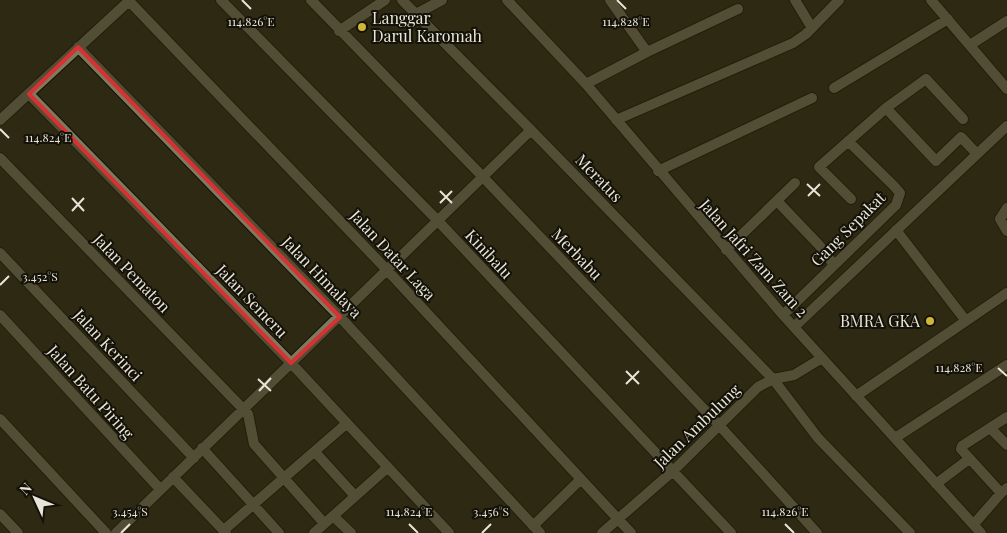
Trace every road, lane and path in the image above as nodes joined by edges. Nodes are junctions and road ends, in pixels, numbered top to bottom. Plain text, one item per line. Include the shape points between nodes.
1 (129, 0) edge
2 (221, 0) edge
3 (311, 0) edge
4 (385, 0) edge
5 (402, 0) edge
6 (442, 0) edge
7 (507, 0) edge
8 (610, 0) edge
9 (795, 0) edge
10 (838, 0) edge
11 (931, 0) edge
12 (738, 10) dead end
13 (416, 14) junction
14 (948, 19) junction
15 (1007, 20) edge
16 (812, 28) junction
17 (339, 31) junction
18 (970, 46) junction
19 (78, 47) junction
20 (647, 52) junction
21 (586, 84) junction
22 (834, 88) dead end
23 (1007, 88) edge
24 (29, 94) junction
25 (812, 98) dead end
26 (886, 108) junction
27 (963, 119) dead end
28 (0, 120) edge
29 (616, 120) junction
30 (1007, 126) edge
31 (531, 130) junction
32 (848, 141) junction
33 (977, 154) junction
34 (0, 158) edge
35 (658, 171) junction
36 (483, 177) junction
37 (795, 183) dead end
38 (851, 200) dead end
39 (777, 201) junction
40 (1007, 208) edge
41 (439, 222) junction
42 (896, 230) junction
43 (1007, 230) edge
44 (726, 250) junction
45 (0, 253) edge
46 (834, 265) junction
47 (387, 270) junction
48 (1007, 293) edge
49 (0, 315) edge
50 (783, 315) junction
51 (340, 317) junction
52 (966, 321) junction
53 (795, 326) junction
54 (822, 358) junction
55 (291, 363) junction
56 (1007, 365) edge
57 (773, 379) junction
58 (856, 396) junction
59 (243, 409) junction
60 (1007, 417) edge
61 (0, 419) edge
62 (346, 424) junction
63 (718, 424) junction
64 (990, 428) junction
65 (895, 438) junction
66 (1007, 445) edge
67 (202, 448) junction
68 (315, 452) junction
69 (194, 458) junction
70 (969, 459) junction
71 (388, 467) junction
72 (673, 471) junction
73 (174, 477) junction
74 (284, 478) junction
75 (581, 479) junction
76 (936, 484) junction
77 (160, 489) junction
78 (1004, 491) edge
79 (355, 496) junction
80 (255, 505) junction
81 (0, 514) edge
82 (333, 516) junction
83 (617, 518) junction
84 (324, 522) junction
85 (974, 524) junction
86 (537, 529) edge
87 (225, 531) edge
88 (18, 533) edge
89 (106, 533) edge
90 (116, 533) edge
91 (279, 533) edge
92 (314, 533) edge
93 (351, 533) edge
94 (449, 533) edge
95 (602, 533) edge
96 (631, 533) edge
97 (731, 533) edge
98 (817, 533) edge
99 (910, 533) edge
100 (981, 533) edge

1 - 19 street
1 - 47 street, Jalan Datar Laga
2 - 41 street, Kinibalu
3 - 17 street, Merbabu
4 - 17 street
5 - 13 street, Meratus
6 - 13 street
7 - 21 street, Jalan Jafri Zam Zam 2
8 - 20 street
9 - 16 street
10 - 16 street
11 - 14 street
12 - 20 street
13 - 31 street, Meratus
14 - 18 street
14 - 22 street
15 - 18 street
16 - 29 street via 793,43
17 - 36 street, Merbabu
18 - 23 street
19 - 24 street
19 - 51 street, Jalan Himalaya
20 - 21 street
21 - 29 street, Jalan Jafri Zam Zam 2
24 - 28 street
24 - 55 street, Jalan Semeru
25 - 35 street
26 - 27 street via 926,79
26 - 32 street
26 - 33 street via 936,161 961,137
29 - 35 street, Jalan Jafri Zam Zam 2
30 - 33 street
31 - 36 street
31 - 57 street, Meratus
32 - 38 street via 819,167
32 - 46 street, Gang Sepakat via 900,193 896,205
33 - 42 street
34 - 59 street, Jalan Pematon
35 - 44 street, Jalan Jafri Zam Zam 2
36 - 41 street
36 - 63 street, Merbabu
37 - 39 street
39 - 44 street
39 - 46 street
40 - 43 street via 1000,219
41 - 47 street
41 - 72 street, Kinibalu
42 - 52 street
42 - 53 street
44 - 50 street, Jalan Jafri Zam Zam 2
45 - 69 street, Jalan Kerinci
46 - 50 street, Gang Sepakat
47 - 51 street
47 - 75 street, Jalan Datar Laga
48 - 52 street
49 - 77 street, Jalan Batu Piring
50 - 53 street, Jalan Jafri Zam Zam 2
51 - 55 street
51 - 86 street, Jalan Himalaya
52 - 58 street
53 - 54 street, Jalan Jafri Zam Zam 2
54 - 57 street, Jalan Ambulung via 794,375
54 - 58 street, Jalan Jafri Zam Zam 2
55 - 59 street
55 - 62 street, Jalan Semeru
56 - 65 street
57 - 63 street, Jalan Ambulung via 758,387
57 - 99 street, Meratus via 818,438
58 - 65 street, Jalan Jafri Zam Zam 2
59 - 67 street
59 - 74 street via 250,418 254,444
60 - 64 street
61 - 89 street
62 - 68 street
62 - 71 street, Jalan Semeru
63 - 72 street, Jalan Ambulung
63 - 98 street, Merbabu
64 - 66 street
64 - 70 street via 961,447
65 - 76 street, Jalan Jafri Zam Zam 2
67 - 69 street
67 - 80 street
68 - 74 street
68 - 79 street
69 - 73 street
70 - 76 street
70 - 78 street
71 - 79 street
71 - 94 street, Jalan Semeru
72 - 83 street, Jalan Ambulung
72 - 97 street, Kinibalu
73 - 77 street
73 - 87 street
74 - 80 street
74 - 84 street
75 - 83 street, Jalan Datar Laga
75 - 86 street
76 - 85 street, Jalan Jafri Zam Zam 2
77 - 90 street
78 - 85 street
79 - 82 street
80 - 87 street
80 - 91 street
81 - 88 street
82 - 84 street
82 - 93 street
83 - 95 street, Jalan Ambulung
83 - 96 street, Jalan Datar Laga
84 - 92 street
85 - 100 street, Jalan Jafri Zam Zam 2

